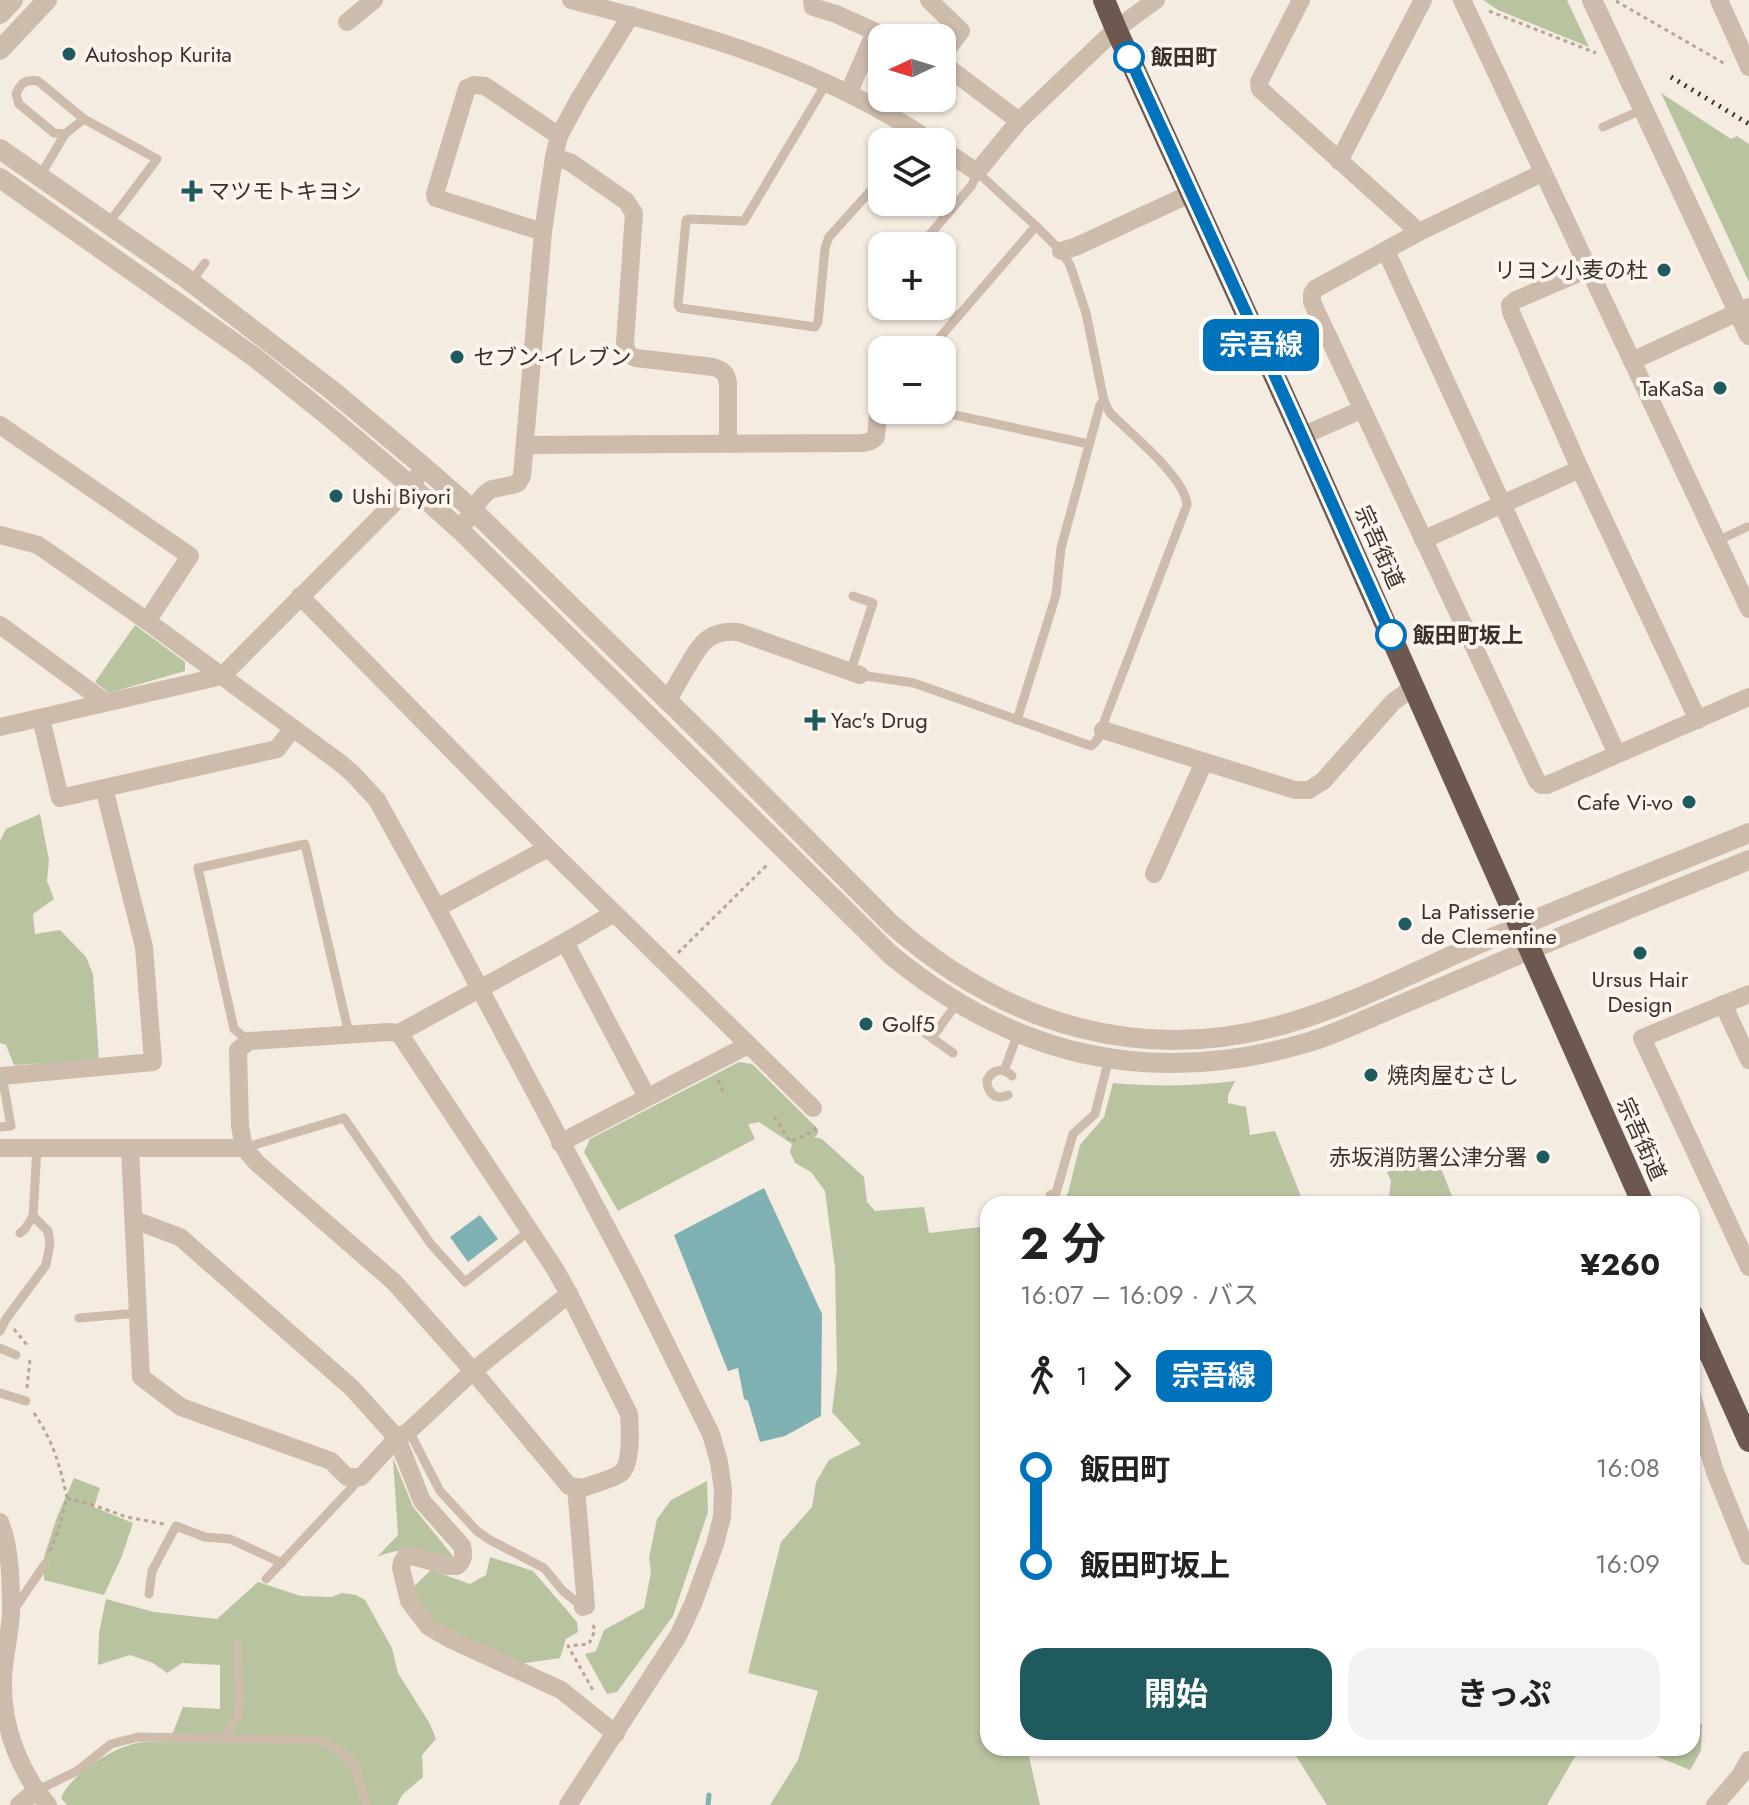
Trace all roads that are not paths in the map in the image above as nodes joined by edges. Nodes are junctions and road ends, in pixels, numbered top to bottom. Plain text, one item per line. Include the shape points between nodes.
1 (13, 0) edge
2 (47, 0) edge
3 (374, 0) edge
4 (571, 0) edge
5 (812, 0) edge
6 (929, 0) edge
7 (1104, 0) edge
8 (1156, 0) edge
9 (1301, 0) edge
10 (1423, 0) edge
11 (1592, 0) edge
12 (1719, 0) edge
13 (1462, 1) edge
14 (0, 14) edge
15 (631, 15) junction
16 (347, 22) dead end
17 (954, 24) edge
18 (868, 29) edge
19 (1116, 29) junction
20 (0, 50) edge
21 (868, 59) edge
22 (1749, 67) edge
23 (956, 74) edge
24 (827, 82) junction
25 (849, 92) junction
26 (1644, 109) junction
27 (84, 119) junction
28 (1019, 121) junction
29 (1603, 127) dead end
30 (905, 128) edge
31 (65, 134) junction
32 (559, 136) junction
33 (0, 149) edge
34 (554, 157) junction
35 (956, 158) edge
36 (1339, 161) junction
37 (977, 172) junction
38 (1542, 173) junction
39 (39, 177) junction
40 (0, 178) edge
41 (1192, 193) junction
42 (868, 194) edge
43 (108, 224) junction
44 (1036, 226) junction
45 (543, 232) junction
46 (932, 232) edge
47 (1419, 232) junction
48 (1061, 251) junction
49 (1386, 251) junction
50 (205, 263) dead end
51 (1588, 269) junction
52 (191, 282) junction
53 (1744, 309) edge
54 (1749, 335) edge
55 (941, 336) edge
56 (1632, 361) junction
57 (1104, 401) junction
58 (1361, 410) junction
59 (956, 415) edge
60 (877, 424) edge
61 (0, 425) edge
62 (1302, 436) junction
63 (728, 443) junction
64 (1089, 444) junction
65 (525, 445) junction
66 (424, 467) junction
67 (1580, 469) junction
68 (411, 486) junction
69 (1501, 504) junction
70 (474, 511) junction
71 (1747, 527) dead end
72 (460, 530) junction
73 (0, 535) edge
74 (1423, 540) junction
75 (1717, 541) junction
76 (300, 596) junction
77 (853, 596) dead end
78 (1749, 609) edge
79 (147, 621) junction
80 (0, 625) edge
81 (856, 672) junction
82 (222, 676) junction
83 (1415, 689) junction
84 (1749, 697) edge
85 (105, 702) junction
86 (667, 702) junction
87 (41, 718) junction
88 (1017, 720) junction
89 (1698, 720) junction
90 (0, 727) edge
91 (293, 728) junction
92 (1103, 730) junction
93 (1617, 754) junction
94 (1204, 762) junction
95 (104, 788) junction
96 (1749, 833) edge
97 (548, 848) junction
98 (1749, 860) edge
99 (1154, 874) dead end
100 (437, 908) junction
101 (614, 913) junction
102 (1520, 926) junction
103 (565, 942) junction
104 (1530, 949) junction
105 (478, 988) junction
106 (1749, 994) edge
107 (957, 1003) junction
108 (1723, 1004) junction
109 (921, 1030) dead end
110 (399, 1033) junction
111 (1018, 1033) junction
112 (349, 1034) junction
113 (932, 1038) junction
114 (249, 1041) junction
115 (748, 1045) junction
116 (953, 1053) dead end
117 (1109, 1058) junction
118 (1749, 1060) edge
119 (1, 1072) edge
120 (647, 1097) junction
121 (1001, 1098) dead end
122 (813, 1108) dead end
123 (0, 1127) edge
124 (560, 1143) junction
125 (0, 1148) edge
126 (37, 1148) junction
127 (244, 1148) junction
128 (130, 1149) junction
129 (1050, 1195) dead end
130 (1639, 1196) edge
131 (33, 1216) junction
132 (134, 1220) junction
133 (529, 1231) junction
134 (20, 1233) dead end
135 (1749, 1267) edge
136 (569, 1294) junction
137 (138, 1313) junction
138 (79, 1318) dead end
139 (0, 1331) edge
140 (1700, 1332) edge
141 (0, 1348) edge
142 (16, 1355) dead end
143 (473, 1371) junction
144 (0, 1393) edge
145 (26, 1401) dead end
146 (1700, 1422) edge
147 (403, 1434) junction
148 (1749, 1441) edge
149 (361, 1477) junction
150 (576, 1487) junction
151 (0, 1522) edge
152 (1749, 1556) edge
153 (282, 1563) junction
154 (45, 1564) road end
155 (266, 1579) dead end
156 (149, 1594) dead end
157 (586, 1612) joint
158 (11, 1615) junction
159 (237, 1644) dead end
160 (616, 1734) junction
161 (223, 1739) junction
162 (1749, 1760) edge
163 (42, 1798) edge
164 (19, 1805) edge
165 (366, 1805) edge
166 (568, 1805) edge
167 (1715, 1805) edge

1 - 14 street
2 - 20 street
3 - 16 street
4 - 15 street
5 - 18 street via 813,7
6 - 17 street
7 - 19 highway, 宗吾街道
8 - 19 street
9 - 36 street via 1260,89
10 - 36 street
11 - 26 street
12 - 22 street
13 - 38 street
15 - 24 street
15 - 32 street
19 - 28 street
19 - 41 highway, 宗吾街道
21 - 25 street
23 - 28 street
24 - 25 street
24 - 42 lane via 744,221 686,220 678,305 815,327 829,237
25 - 30 street
26 - 29 lane
26 - 53 street
27 - 31 lane
27 - 31 lane via 38,81 21,84 19,104 54,133
27 - 43 lane via 157,159
28 - 37 street
31 - 39 lane
32 - 34 street
32 - 45 street via 485,86 467,88 435,194
33 - 39 street
34 - 45 street
34 - 63 street via 570,162 626,201 634,213 627,354 724,372
35 - 37 street
36 - 47 street
37 - 44 lane
37 - 46 lane
38 - 47 street
38 - 51 street
39 - 43 street
40 - 68 street via 253,356
41 - 48 street
41 - 62 highway, 宗吾街道
43 - 52 street
44 - 48 lane
44 - 55 lane
45 - 65 street
47 - 49 street
48 - 57 lane via 1086,313
49 - 58 street via 1312,294
49 - 69 street
50 - 52 lane
51 - 56 street
51 - 67 street via 1510,305
52 - 66 street
53 - 54 street
53 - 56 street
56 - 75 street
57 - 64 lane
57 - 92 lane via 1171,473 1187,505
58 - 62 street
58 - 74 street
59 - 64 lane
60 - 63 street via 871,441
61 - 79 street via 190,556
62 - 83 highway, 宗吾街道
63 - 65 street
64 - 88 lane via 1061,548 1056,595
65 - 70 street via 518,483 483,494
66 - 68 street
66 - 70 street
67 - 69 street
67 - 89 street
68 - 72 street
68 - 76 street
69 - 74 street
69 - 93 street
70 - 72 street
70 - 86 street
71 - 75 lane
72 - 107 street via 862,927
73 - 79 street via 38,545
74 - 93 street via 1537,781 1547,785
75 - 78 street
76 - 82 street
76 - 97 street
77 - 81 lane via 873,603
79 - 82 street
80 - 85 street
81 - 86 street via 794,644 721,632 701,644
81 - 88 lane via 914,683
82 - 85 street
82 - 91 street
83 - 94 street via 1393,702 1309,790
83 - 102 highway, 宗吾街道
84 - 89 street
85 - 87 street
86 - 102 street via 918,948 1017,1007 1094,1033 1162,1041 1250,1033 1335,1007
87 - 90 street
87 - 95 street via 60,798
88 - 92 lane via 1091,746
89 - 93 street
91 - 95 street via 277,749
91 - 100 street via 353,774 377,800
92 - 94 street
94 - 99 street
95 - 119 street via 144,947 153,1062
96 - 102 street
97 - 100 street
97 - 101 street
98 - 104 street
100 - 105 street
101 - 103 street
101 - 115 street
102 - 104 highway, 宗吾街道
103 - 105 street
103 - 120 street
104 - 117 street via 1309,1042 1246,1058 1176,1063
104 - 130 highway, 宗吾街道
105 - 110 street
105 - 124 street
106 - 108 street
107 - 111 street
107 - 113 lane
108 - 118 street
108 - 135 street via 1642,1038
109 - 113 lane
110 - 112 street
110 - 133 street
111 - 117 street
111 - 121 lane via 1008,1074 995,1071 987,1080 990,1092
112 - 114 street
112 - 114 lane via 305,844 198,868 234,1029
113 - 116 lane
114 - 127 street via 238,1050
115 - 120 street
115 - 122 street
117 - 129 lane via 1095,1114 1073,1134 1056,1193
119 - 123 lane via 11,1126
120 - 124 street
124 - 160 street via 711,1434 723,1490 715,1544 693,1604
125 - 126 street
126 - 128 street
126 - 131 lane
127 - 128 street
127 - 133 lane via 344,1118 430,1243 465,1282
127 - 143 street via 394,1282
128 - 132 street
131 - 134 lane
131 - 139 lane via 48,1231 46,1265
132 - 137 street
132 - 147 street via 180,1237
133 - 136 street
136 - 143 street
136 - 150 street via 629,1414 630,1432 627,1465 621,1473
137 - 138 lane
137 - 149 street via 141,1377 181,1407 331,1461 347,1477
140 - 148 highway
141 - 142 lane
143 - 147 street
143 - 150 street via 569,1486
144 - 145 lane
146 - 152 street
147 - 149 street
147 - 157 lane via 440,1491 477,1531 544,1568
147 - 160 street via 422,1501 464,1554 457,1566 406,1556 401,1568 409,1601 429,1627 561,1690
149 - 153 lane
150 - 157 street
151 - 158 street
153 - 155 lane
153 - 156 lane via 230,1539 176,1526 152,1571
154 - 158 lane
158 - 163 street via 3,1703 18,1759
159 - 161 lane via 240,1700 237,1718
160 - 166 street
161 - 163 lane via 138,1737 111,1744
161 - 165 lane via 318,1740 337,1748 350,1759
162 - 167 street
163 - 164 street

